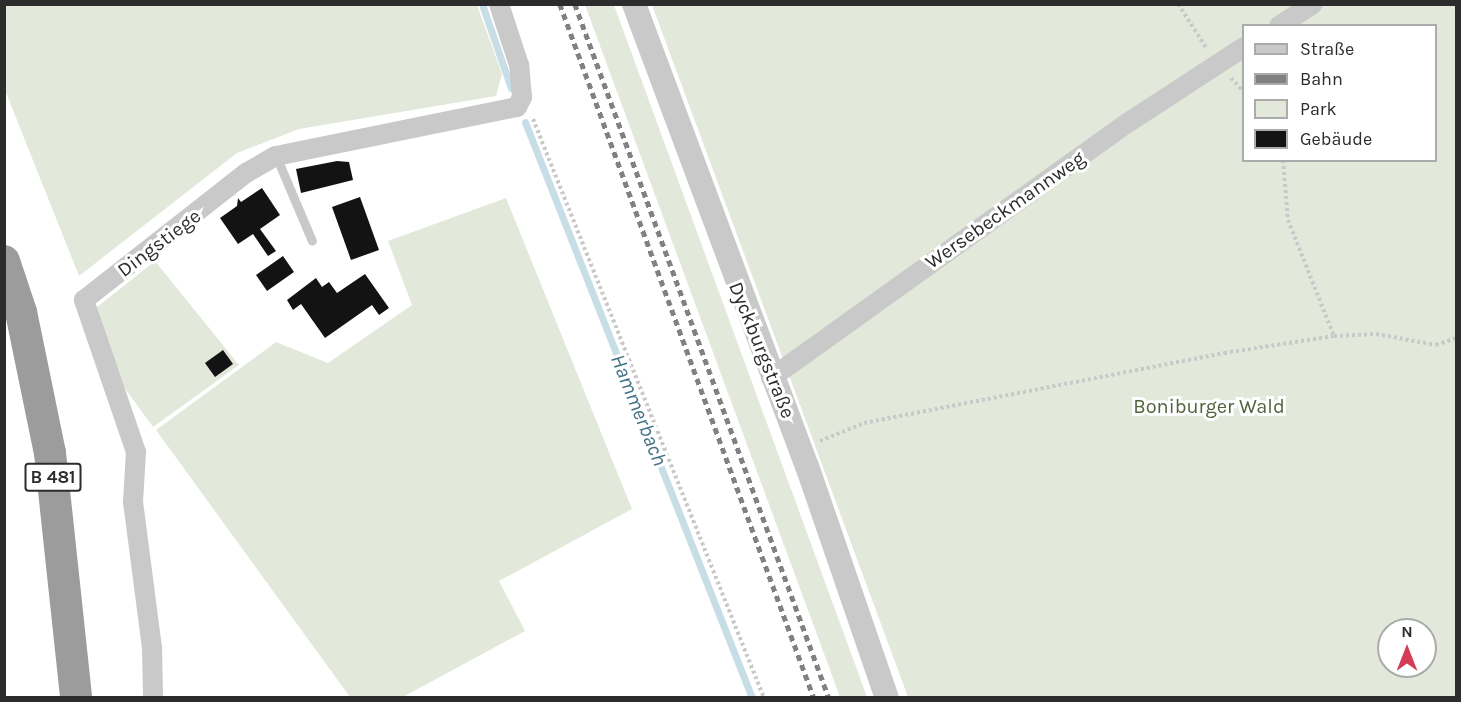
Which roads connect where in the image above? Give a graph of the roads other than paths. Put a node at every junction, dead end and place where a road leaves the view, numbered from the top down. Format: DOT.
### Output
graph roads {
  1 [pos="499,4"];
  2 [pos="634,4"];
  3 [pos="1313,4"];
  4 [pos="1282,24"];
  5 [pos="1242,48"];
  6 [pos="276,156"];
  7 [pos="312,242"];
  8 [pos="4,261"];
  9 [pos="771,378"];
  10 [pos="76,698"];
  11 [pos="153,698"];
  12 [pos="887,698"];
  1 -- 6 [label="street, Dingstiege"];
  2 -- 9 [label="street, Dyckburgstraße"];
  3 -- 4 [label="street"];
  5 -- 9 [label="street, Wersebeckmannweg"];
  6 -- 7 [label="lane"];
  6 -- 11 [label="street, Dingstiege"];
  8 -- 10 [label="highway, B 481"];
  9 -- 12 [label="street, Dyckburgstraße"];
}
